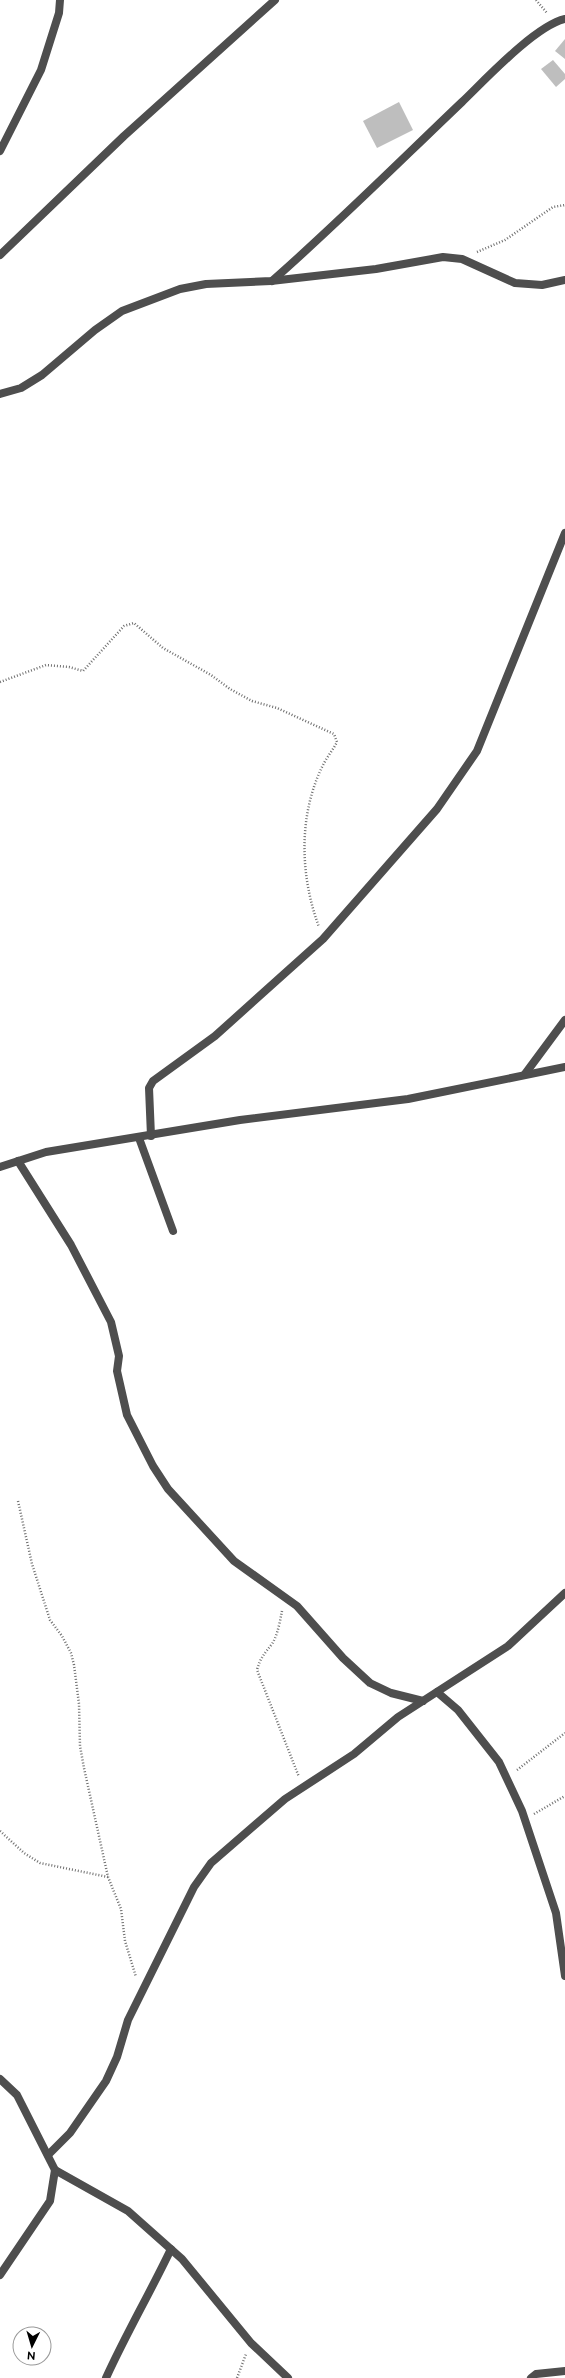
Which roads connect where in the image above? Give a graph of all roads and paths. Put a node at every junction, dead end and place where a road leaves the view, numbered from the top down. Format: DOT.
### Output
graph roads {
  1 [pos="60,0"];
  2 [pos="275,0"];
  3 [pos="536,0"];
  4 [pos="565,19"];
  5 [pos="555,22"];
  6 [pos="0,151"];
  7 [pos="565,205"];
  8 [pos="0,256"];
  9 [pos="454,257"];
  10 [pos="565,280"];
  11 [pos="271,281"];
  12 [pos="0,394"];
  13 [pos="565,533"];
  14 [pos="0,682"];
  15 [pos="323,939"];
  16 [pos="565,1020"];
  17 [pos="565,1067"];
  18 [pos="525,1074"];
  19 [pos="151,1136"];
  20 [pos="139,1138"];
  21 [pos="18,1161"];
  22 [pos="0,1167"];
  23 [pos="173,1231"];
  24 [pos="18,1501"];
  25 [pos="565,1593"];
  26 [pos="284,1596"];
  27 [pos="437,1692"];
  28 [pos="423,1701"];
  29 [pos="565,1733"];
  30 [pos="507,1778"];
  31 [pos="304,1787"];
  32 [pos="565,1796"];
  33 [pos="526,1819"];
  34 [pos="0,1831"];
  35 [pos="108,1877"];
  36 [pos="565,1976"];
  37 [pos="142,1992"];
  38 [pos="0,2079"];
  39 [pos="48,2155"];
  40 [pos="56,2170"];
  41 [pos="171,2250"];
  42 [pos="0,2275"];
  43 [pos="251,2343"];
  44 [pos="565,2371"];
  45 [pos="106,2378"];
  46 [pos="237,2378"];
  47 [pos="288,2378"];
  48 [pos="531,2378"];
  1 -- 6 [label="street"];
  2 -- 8 [label="street"];
  3 -- 5 [label="path"];
  4 -- 5 [label="street"];
  5 -- 11 [label="street"];
  7 -- 9 [label="path"];
  9 -- 10 [label="street"];
  9 -- 11 [label="street"];
  11 -- 12 [label="street"];
  13 -- 15 [label="street"];
  14 -- 15 [label="path"];
  15 -- 19 [label="street"];
  16 -- 18 [label="street"];
  17 -- 18 [label="street"];
  18 -- 19 [label="street"];
  19 -- 20 [label="street"];
  20 -- 21 [label="street"];
  20 -- 23 [label="street"];
  21 -- 22 [label="street"];
  21 -- 26 [label="street"];
  24 -- 35 [label="path"];
  25 -- 27 [label="street"];
  26 -- 28 [label="street"];
  26 -- 31 [label="path"];
  27 -- 28 [label="street"];
  27 -- 30 [label="street"];
  28 -- 31 [label="street"];
  29 -- 30 [label="path"];
  30 -- 33 [label="street"];
  31 -- 37 [label="street"];
  32 -- 33 [label="path"];
  33 -- 36 [label="street"];
  34 -- 35 [label="path"];
  35 -- 37 [label="path"];
  37 -- 39 [label="street"];
  38 -- 39 [label="street"];
  39 -- 40 [label="street"];
  40 -- 41 [label="street"];
  40 -- 42 [label="street"];
  41 -- 43 [label="street"];
  41 -- 45 [label="street"];
  43 -- 46 [label="path"];
  43 -- 47 [label="street"];
  44 -- 48 [label="street"];
}
